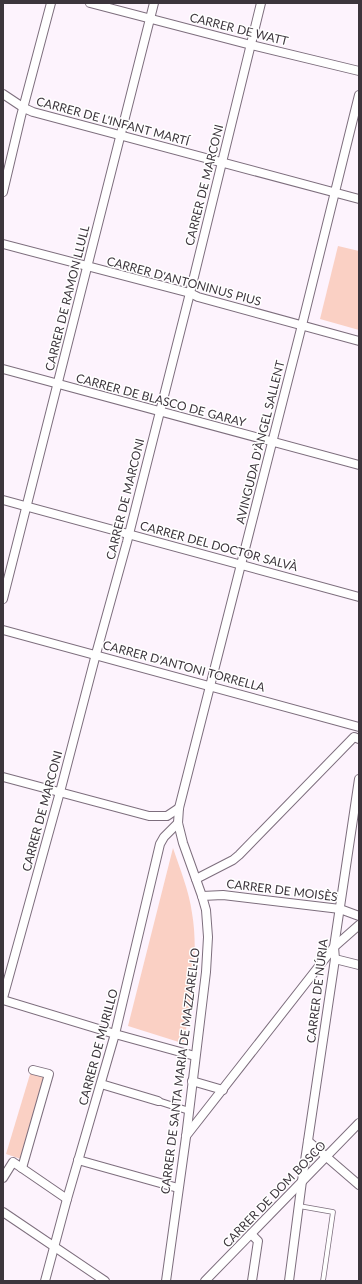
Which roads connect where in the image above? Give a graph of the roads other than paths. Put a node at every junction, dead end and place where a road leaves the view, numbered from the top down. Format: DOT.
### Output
graph roads {
  1 [pos="51,3"];
  2 [pos="90,3"];
  3 [pos="154,3"];
  4 [pos="261,3"];
  5 [pos="150,19"];
  6 [pos="251,45"];
  7 [pos="359,71"];
  8 [pos="3,94"];
  9 [pos="359,95"];
  10 [pos="24,108"];
  11 [pos="121,136"];
  12 [pos="222,163"];
  13 [pos="3,192"];
  14 [pos="334,193"];
  15 [pos="359,199"];
  16 [pos="3,244"];
  17 [pos="86,266"];
  18 [pos="190,293"];
  19 [pos="302,326"];
  20 [pos="359,341"];
  21 [pos="3,369"];
  22 [pos="58,385"];
  23 [pos="159,412"];
  24 [pos="272,442"];
  25 [pos="359,465"];
  26 [pos="3,500"];
  27 [pos="26,506"];
  28 [pos="129,534"];
  29 [pos="241,564"];
  30 [pos="359,597"];
  31 [pos="3,599"];
  32 [pos="3,630"];
  33 [pos="96,654"];
  34 [pos="211,686"];
  35 [pos="359,727"];
  36 [pos="359,739"];
  37 [pos="3,777"];
  38 [pos="359,779"];
  39 [pos="60,792"];
  40 [pos="182,795"];
  41 [pos="179,808"];
  42 [pos="178,823"];
  43 [pos="196,879"];
  44 [pos="202,896"];
  45 [pos="340,909"];
  46 [pos="359,916"];
  47 [pos="359,925"];
  48 [pos="334,947"];
  49 [pos="335,960"];
  50 [pos="359,964"];
  51 [pos="3,999"];
  52 [pos="115,1034"];
  53 [pos="195,1056"];
  54 [pos="33,1070"];
  55 [pos="192,1081"];
  56 [pos="101,1084"];
  57 [pos="223,1090"];
  58 [pos="158,1101"];
  59 [pos="189,1111"];
  60 [pos="359,1123"];
  61 [pos="186,1137"];
  62 [pos="308,1140"];
  63 [pos="327,1156"];
  64 [pos="78,1160"];
  65 [pos="22,1168"];
  66 [pos="3,1178"];
  67 [pos="302,1181"];
  68 [pos="359,1185"];
  69 [pos="178,1188"];
  70 [pos="67,1199"];
  71 [pos="299,1206"];
  72 [pos="3,1212"];
  73 [pos="251,1234"];
  74 [pos="55,1247"];
  75 [pos="45,1281"];
  76 [pos="106,1281"];
  77 [pos="166,1281"];
  78 [pos="205,1281"];
  79 [pos="252,1281"];
  80 [pos="289,1281"];
  81 [pos="323,1281"];
  1 -- 10 [label="street"];
  2 -- 5 [label="street, CARRER DE WATT"];
  3 -- 5 [label="street, CARRER DE RAMON LLULL"];
  4 -- 6 [label="street, CARRER DE MARCONI"];
  5 -- 6 [label="street, CARRER DE WATT"];
  5 -- 11 [label="street, CARRER DE RAMON LLULL"];
  6 -- 7 [label="street, CARRER DE WATT"];
  6 -- 12 [label="street, CARRER DE MARCONI"];
  8 -- 10 [label="street, CARRER DE L'INFANT MARTÍ"];
  9 -- 14 [label="street, AVINGUDA D'ÀNGEL SALLENT"];
  10 -- 11 [label="street, CARRER DE L'INFANT MARTÍ"];
  10 -- 13 [label="street"];
  11 -- 12 [label="street, CARRER DE L'INFANT MARTÍ"];
  11 -- 17 [label="street, CARRER DE RAMON LLULL"];
  12 -- 14 [label="street, CARRER DE L'INFANT MARTÍ"];
  12 -- 18 [label="street, CARRER DE MARCONI"];
  14 -- 15 [label="street, CARRER DE L'INFANT MARTÍ"];
  14 -- 19 [label="street, AVINGUDA D'ÀNGEL SALLENT"];
  16 -- 17 [label="street, CARRER D'ANTONINUS PIUS"];
  17 -- 18 [label="street, CARRER D'ANTONINUS PIUS"];
  17 -- 22 [label="street, CARRER DE RAMON LLULL"];
  18 -- 19 [label="street, CARRER D'ANTONINUS PIUS"];
  18 -- 23 [label="street, CARRER DE MARCONI"];
  19 -- 20 [label="street, CARRER D'ANTONINUS PIUS"];
  19 -- 24 [label="street, AVINGUDA D'ÀNGEL SALLENT"];
  21 -- 22 [label="street, CARRER DE BLASCO DE GARAY"];
  22 -- 23 [label="street, CARRER DE BLASCO DE GARAY"];
  22 -- 27 [label="street, CARRER DE RAMON LLULL"];
  23 -- 24 [label="street, CARRER DE BLASCO DE GARAY"];
  23 -- 28 [label="street, CARRER DE MARCONI"];
  24 -- 25 [label="street, CARRER DE BLASCO DE GARAY"];
  24 -- 29 [label="street, AVINGUDA D'ÀNGEL SALLENT"];
  26 -- 27 [label="street, CARRER DEL DOCTOR SALVÀ"];
  27 -- 28 [label="street, CARRER DEL DOCTOR SALVÀ"];
  27 -- 31 [label="street, CARRER DE RAMON LLULL"];
  28 -- 29 [label="street, CARRER DEL DOCTOR SALVÀ"];
  28 -- 33 [label="street, CARRER DE MARCONI"];
  29 -- 30 [label="street, CARRER DEL DOCTOR SALVÀ"];
  29 -- 34 [label="street, AVINGUDA D'ÀNGEL SALLENT"];
  32 -- 33 [label="street, CARRER D'ANTONI TORRELLA"];
  33 -- 34 [label="street, CARRER D'ANTONI TORRELLA"];
  33 -- 39 [label="street, CARRER DE MARCONI"];
  34 -- 35 [label="street, CARRER D'ANTONI TORRELLA"];
  34 -- 40 [label="street, AVINGUDA D'ÀNGEL SALLENT"];
  36 -- 43 [label="street"];
  37 -- 39 [label="street"];
  38 -- 45 [label="street, CARRER DE NÚRIA"];
  39 -- 41 [label="street"];
  39 -- 51 [label="street, CARRER DE MARCONI"];
  40 -- 41 [label="street, CARRER DE SANTA MARIA DE MAZZAREL·LO"];
  41 -- 42 [label="street, CARRER DE SANTA MARIA DE MAZZAREL·LO"];
  42 -- 43 [label="street, CARRER DE SANTA MARIA DE MAZZAREL·LO"];
  42 -- 52 [label="street, CARRER DE MURILLO"];
  43 -- 44 [label="street, CARRER DE SANTA MARIA DE MAZZAREL·LO"];
  44 -- 45 [label="street, CARRER DE MOISÈS"];
  44 -- 53 [label="street, CARRER DE SANTA MARIA DE MAZZAREL·LO"];
  45 -- 46 [label="street, CARRER DE MOISÈS"];
  45 -- 48 [label="street, CARRER DE NÚRIA"];
  47 -- 48 [label="street"];
  48 -- 49 [label="street, CARRER DE NÚRIA"];
  48 -- 57 [label="street"];
  49 -- 50 [label="street"];
  49 -- 62 [label="street, CARRER DE NÚRIA"];
  51 -- 52 [label="street"];
  52 -- 53 [label="street"];
  52 -- 56 [label="street, CARRER DE MURILLO"];
  53 -- 55 [label="street, CARRER DE SANTA MARIA DE MAZZAREL·LO"];
  54 -- 65 [label="street"];
  55 -- 57 [label="street"];
  55 -- 59 [label="street, CARRER DE SANTA MARIA DE MAZZAREL·LO"];
  56 -- 58 [label="street"];
  56 -- 64 [label="street, CARRER DE MURILLO"];
  57 -- 61 [label="street"];
  58 -- 59 [label="street"];
  59 -- 61 [label="street, CARRER DE SANTA MARIA DE MAZZAREL·LO"];
  60 -- 63 [label="street, CARRER DE DOM BOSCO"];
  61 -- 69 [label="street, CARRER DE SANTA MARIA DE MAZZAREL·LO"];
  62 -- 63 [label="street"];
  62 -- 67 [label="street, CARRER DE NÚRIA"];
  63 -- 67 [label="street, CARRER DE DOM BOSCO"];
  63 -- 68 [label="street"];
  64 -- 69 [label="street"];
  64 -- 70 [label="street, CARRER DE MURILLO"];
  65 -- 66 [label="street"];
  65 -- 70 [label="street"];
  67 -- 71 [label="street, CARRER DE NÚRIA"];
  67 -- 73 [label="street, CARRER DE DOM BOSCO"];
  69 -- 77 [label="street, CARRER DE SANTA MARIA DE MAZZAREL·LO"];
  70 -- 74 [label="street, CARRER DE MURILLO"];
  71 -- 80 [label="street, CARRER DE NÚRIA"];
  71 -- 81 [label="lane"];
  72 -- 74 [label="street"];
  73 -- 78 [label="street, CARRER DE DOM BOSCO"];
  73 -- 79 [label="street"];
  74 -- 75 [label="street, CARRER DE MURILLO"];
  74 -- 76 [label="street"];
}
